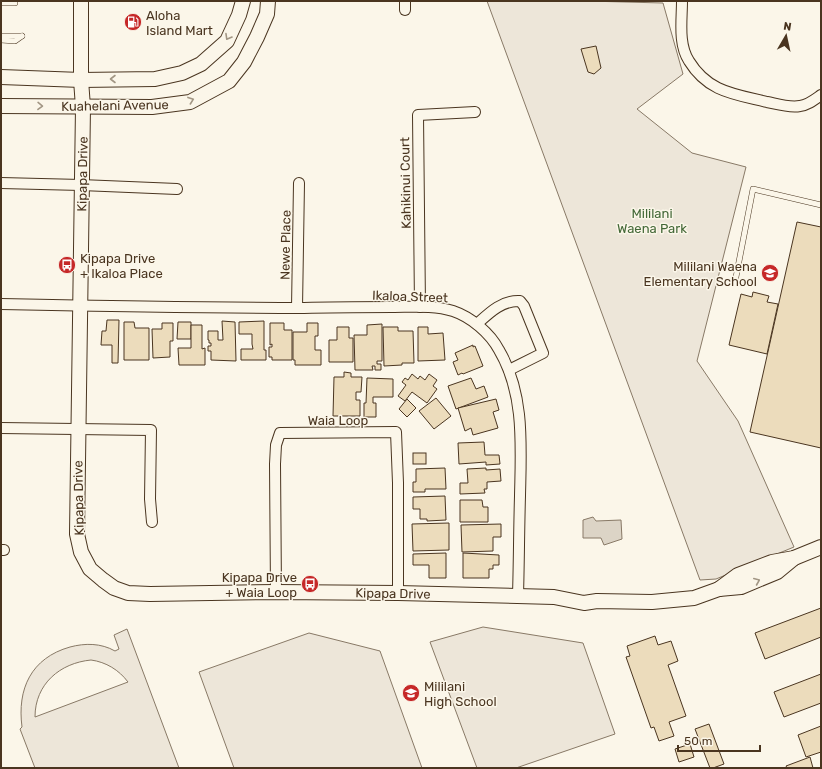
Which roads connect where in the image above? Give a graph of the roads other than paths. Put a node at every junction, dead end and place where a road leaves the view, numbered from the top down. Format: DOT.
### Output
graph roads {
  1 [pos="12,1"];
  2 [pos="81,1"];
  3 [pos="243,1"];
  4 [pos="268,1"];
  5 [pos="682,1"];
  6 [pos="1,3"];
  7 [pos="1,36"];
  8 [pos="1,40"];
  9 [pos="1,77"];
  10 [pos="81,80"];
  11 [pos="821,95"];
  12 [pos="1,106"];
  13 [pos="83,106"];
  14 [pos="474,112"];
  15 [pos="1,183"];
  16 [pos="299,183"];
  17 [pos="81,185"];
  18 [pos="177,189"];
  19 [pos="821,204"];
  20 [pos="736,278"];
  21 [pos="1,304"];
  22 [pos="79,305"];
  23 [pos="420,307"];
  24 [pos="297,308"];
  25 [pos="476,324"];
  26 [pos="509,370"];
  27 [pos="1,428"];
  28 [pos="78,429"];
  29 [pos="152,522"];
  30 [pos="821,547"];
  31 [pos="276,592"];
  32 [pos="398,593"];
  33 [pos="518,596"];
  1 -- 6 [label="lane"];
  2 -- 10 [label="street, Kipapa Drive"];
  3 -- 10 [label="street, Kuahelani Avenue, one-way"];
  13 -- 4 [label="street, Kuahelani Avenue, one-way"];
  5 -- 11 [label="street"];
  7 -- 8 [label="lane"];
  9 -- 10 [label="street, Kuahelani Avenue"];
  10 -- 13 [label="street, Kipapa Drive"];
  12 -- 13 [label="street, Kuahelani Avenue, one-way"];
  13 -- 17 [label="street, Kipapa Drive"];
  14 -- 23 [label="street, Kahikinui Court"];
  15 -- 17 [label="street"];
  16 -- 24 [label="street, Newe Place"];
  17 -- 18 [label="street"];
  17 -- 22 [label="street, Kipapa Drive"];
  19 -- 20 [label="lane"];
  21 -- 22 [label="street, Ikaloa Street"];
  22 -- 24 [label="street, Ikaloa Street"];
  22 -- 28 [label="street, Kipapa Drive"];
  23 -- 24 [label="street, Ikaloa Street"];
  23 -- 25 [label="street, Ikaloa Street"];
  25 -- 26 [label="street, Ikaloa Street"];
  25 -- 26 [label="street"];
  26 -- 33 [label="street, Ikaloa Street"];
  27 -- 28 [label="street"];
  28 -- 29 [label="street"];
  28 -- 31 [label="street, Kipapa Drive"];
  30 -- 33 [label="street, Kipapa Drive"];
  31 -- 32 [label="street, Kipapa Drive"];
  31 -- 32 [label="street, Waia Loop"];
  32 -- 33 [label="street, Kipapa Drive"];
}
